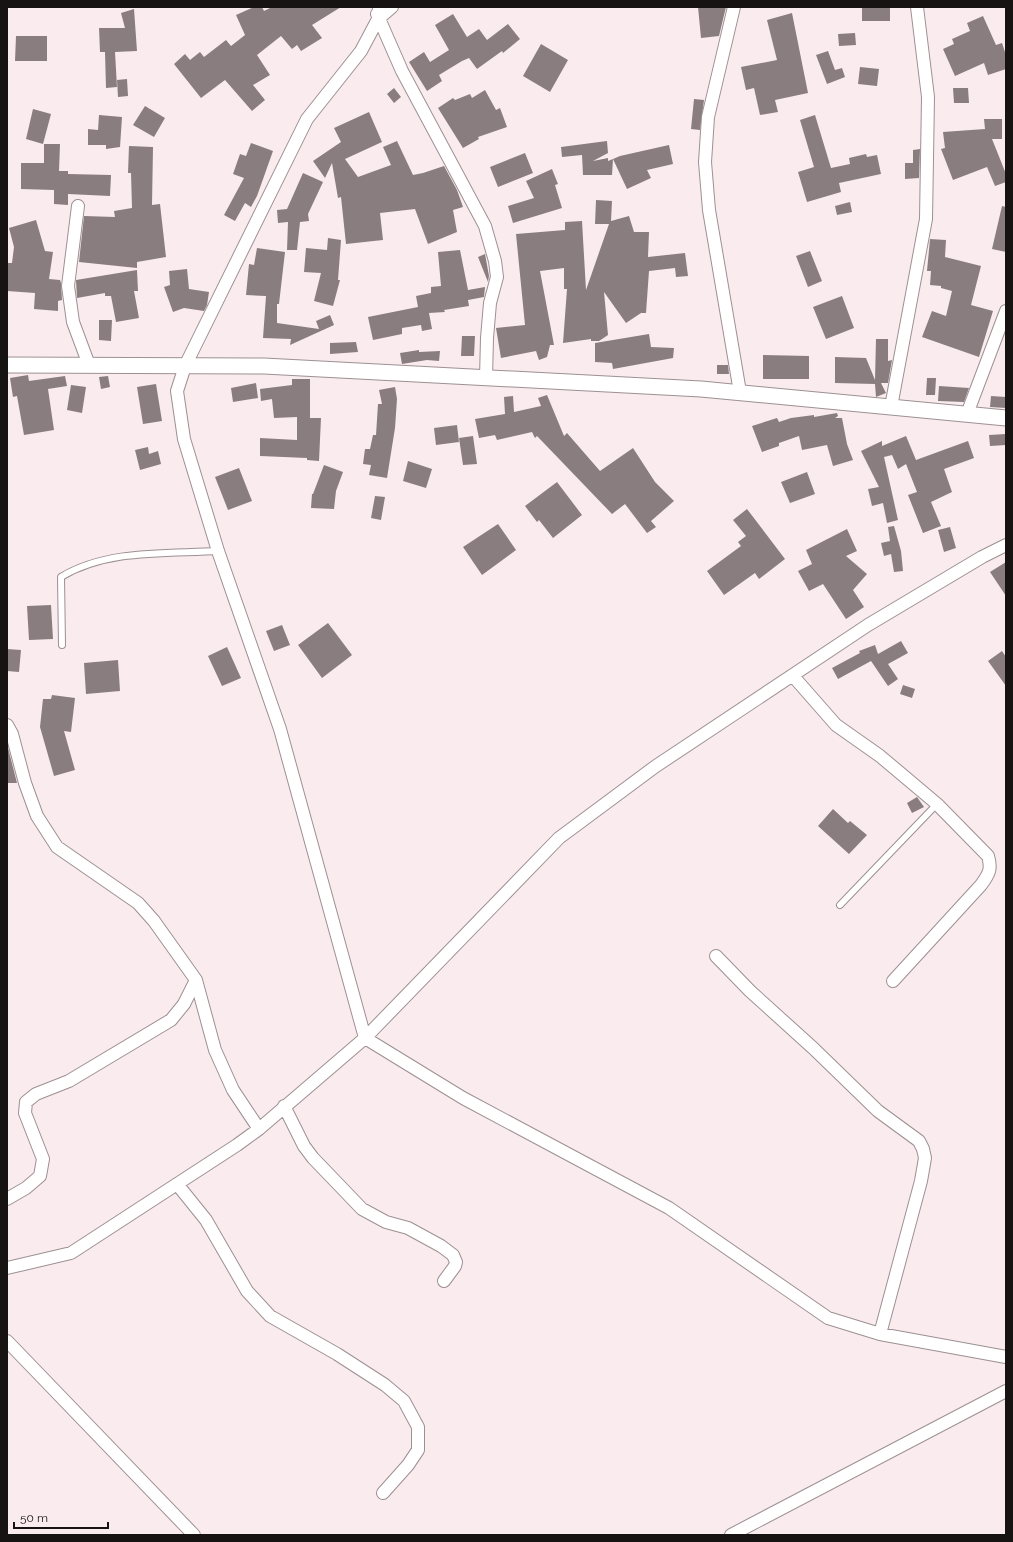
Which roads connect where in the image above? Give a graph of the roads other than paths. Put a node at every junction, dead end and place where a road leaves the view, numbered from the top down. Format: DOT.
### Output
graph roads {
  1 [pos="374,7"];
  2 [pos="392,7"];
  3 [pos="734,7"];
  4 [pos="917,7"];
  5 [pos="379,13"];
  6 [pos="78,206"];
  7 [pos="1006,311"];
  8 [pos="7,365"];
  9 [pos="89,365"];
  10 [pos="185,366"];
  11 [pos="486,378"];
  12 [pos="740,392"];
  13 [pos="891,407"];
  14 [pos="967,414"];
  15 [pos="1006,418"];
  16 [pos="1006,545"];
  17 [pos="218,551"];
  18 [pos="62,645"];
  19 [pos="793,676"];
  20 [pos="7,725"];
  21 [pos="937,804"];
  22 [pos="840,905"];
  23 [pos="716,956"];
  24 [pos="196,980"];
  25 [pos="893,981"];
  26 [pos="365,1038"];
  27 [pos="284,1106"];
  28 [pos="259,1128"];
  29 [pos="177,1184"];
  30 [pos="7,1198"];
  31 [pos="7,1268"];
  32 [pos="444,1281"];
  33 [pos="880,1334"];
  34 [pos="7,1340"];
  35 [pos="1006,1357"];
  36 [pos="1006,1391"];
  37 [pos="383,1493"];
  38 [pos="194,1535"];
  39 [pos="731,1535"];
  1 -- 5 [label="street"];
  2 -- 5 [label="street"];
  3 -- 12 [label="street"];
  4 -- 13 [label="street"];
  5 -- 10 [label="street"];
  5 -- 11 [label="street"];
  6 -- 9 [label="street"];
  7 -- 14 [label="street"];
  8 -- 9 [label="street"];
  9 -- 10 [label="street"];
  10 -- 11 [label="street"];
  10 -- 17 [label="street"];
  11 -- 12 [label="street"];
  12 -- 13 [label="street"];
  13 -- 14 [label="street"];
  14 -- 15 [label="street"];
  16 -- 19 [label="street"];
  17 -- 18 [label="lane"];
  17 -- 26 [label="street"];
  19 -- 21 [label="street"];
  19 -- 26 [label="street"];
  20 -- 24 [label="street"];
  21 -- 22 [label="lane"];
  21 -- 25 [label="street"];
  23 -- 33 [label="street"];
  24 -- 28 [label="street"];
  24 -- 30 [label="street"];
  26 -- 27 [label="street"];
  26 -- 33 [label="street"];
  27 -- 28 [label="street"];
  27 -- 32 [label="street"];
  28 -- 29 [label="street"];
  29 -- 31 [label="street"];
  29 -- 37 [label="street"];
  33 -- 35 [label="street"];
  34 -- 38 [label="street"];
  36 -- 39 [label="street"];
}
